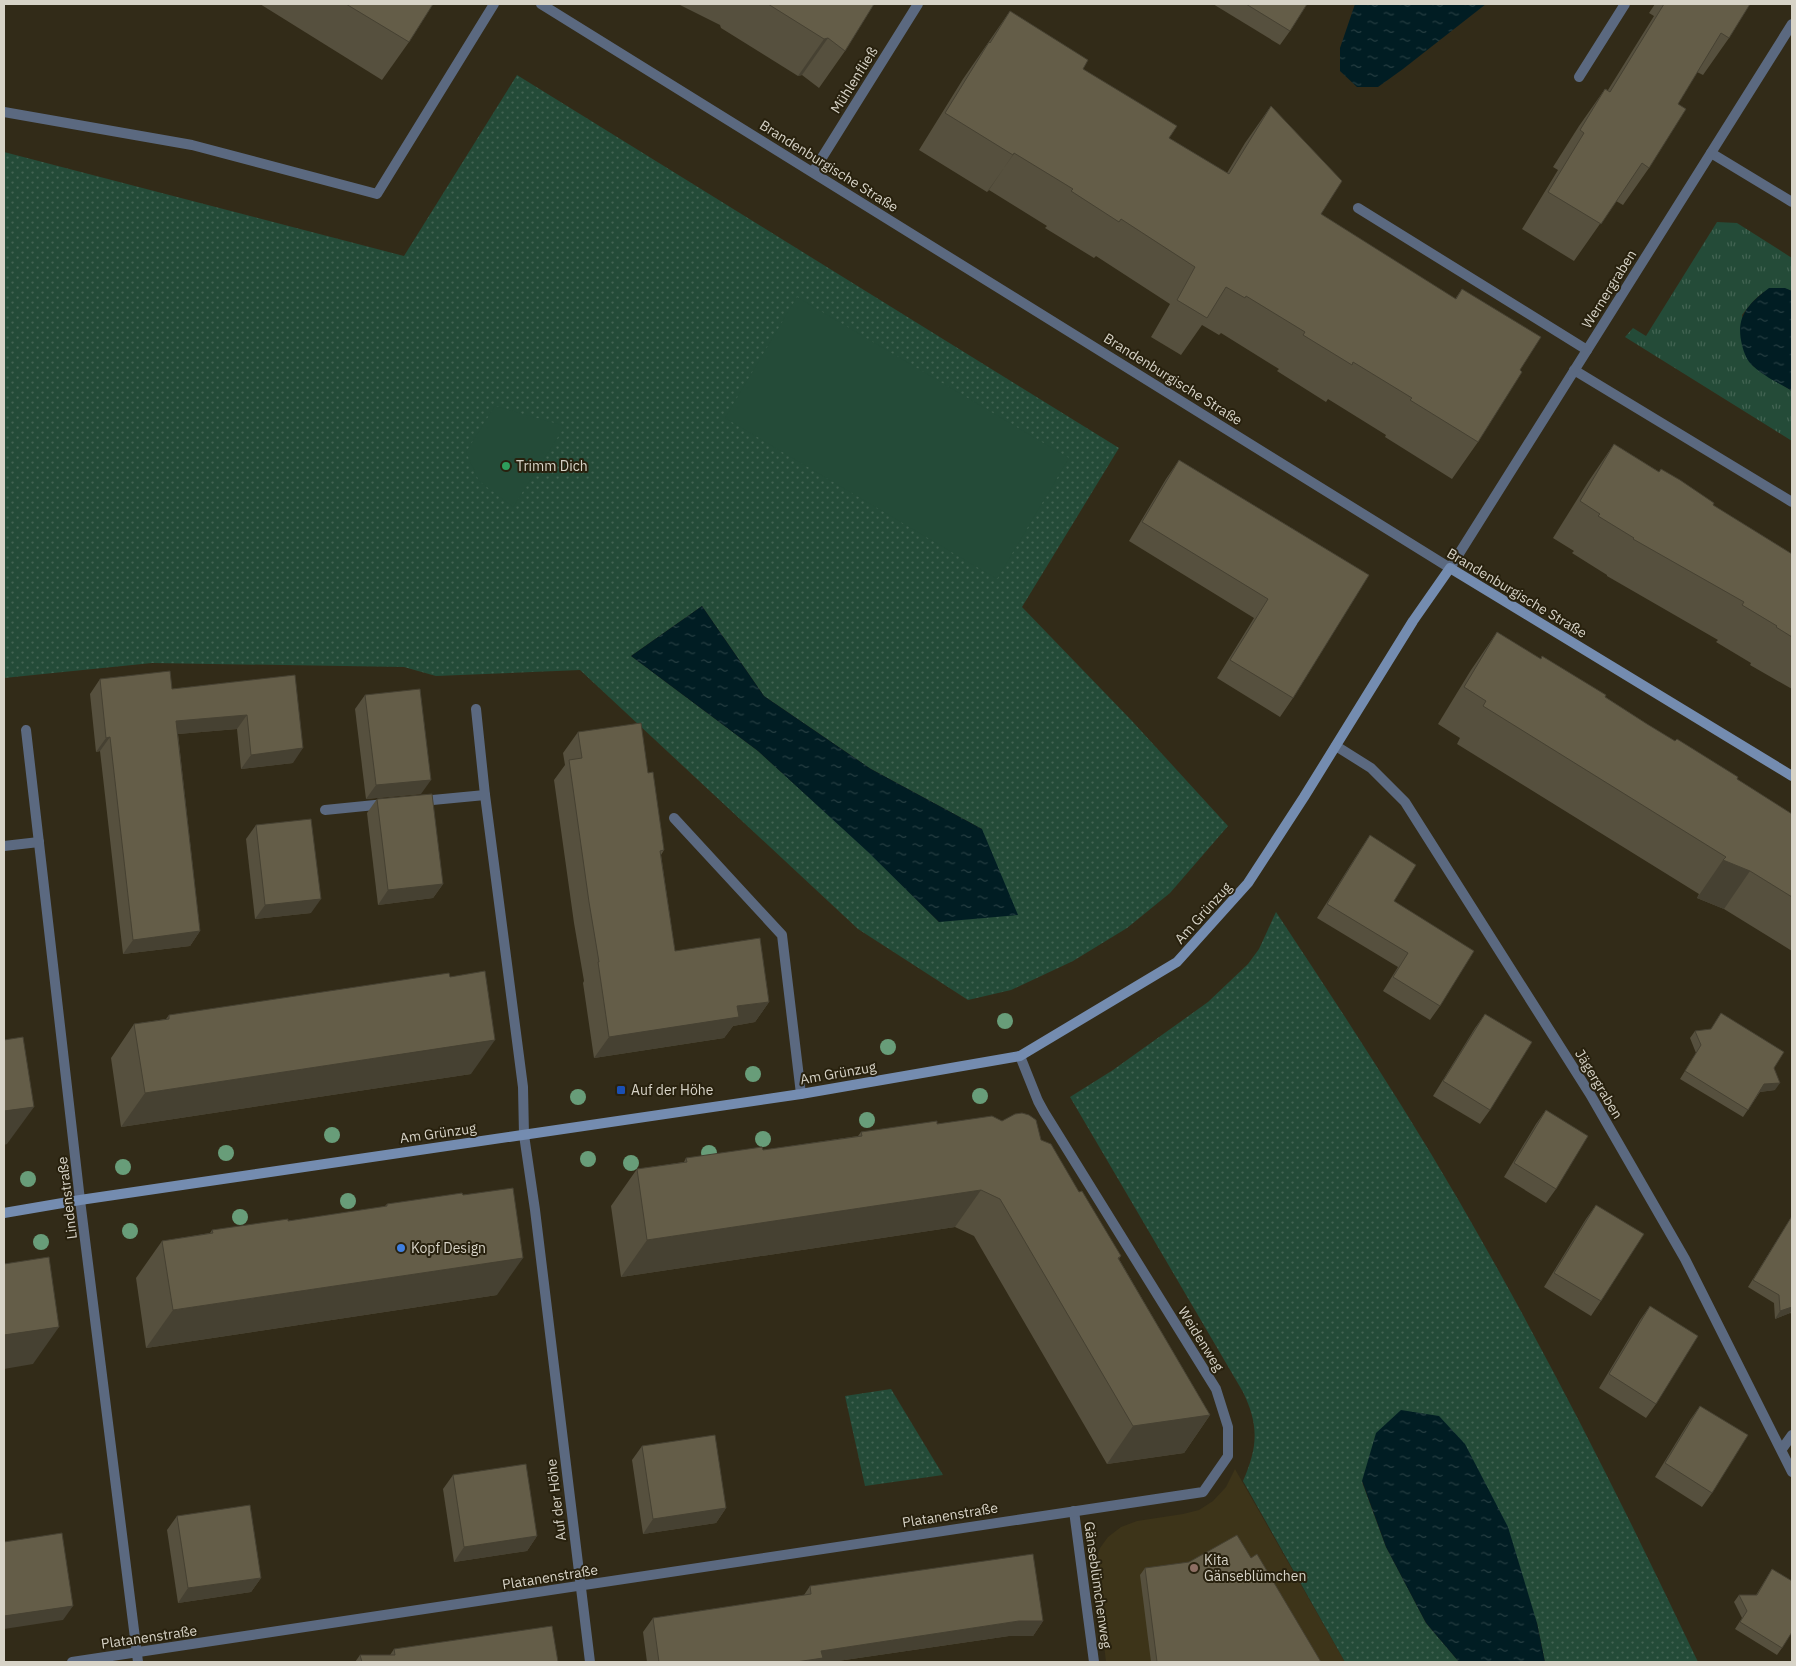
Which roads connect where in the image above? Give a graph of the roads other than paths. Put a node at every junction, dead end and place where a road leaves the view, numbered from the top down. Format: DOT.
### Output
graph roads {
  1 [pos="494,4"];
  2 [pos="541,4"];
  3 [pos="918,4"];
  4 [pos="1625,4"];
  5 [pos="1792,24"];
  6 [pos="1579,77"];
  7 [pos="4,112"];
  8 [pos="1711,153"];
  9 [pos="813,172"];
  10 [pos="1792,202"];
  11 [pos="1358,208"];
  12 [pos="1587,350"];
  13 [pos="1574,370"];
  14 [pos="1792,502"];
  15 [pos="1450,568"];
  16 [pos="476,709"];
  17 [pos="26,730"];
  18 [pos="1336,746"];
  19 [pos="1792,776"];
  20 [pos="485,795"];
  21 [pos="410,802"];
  22 [pos="391,804"];
  23 [pos="325,810"];
  24 [pos="674,818"];
  25 [pos="39,842"];
  26 [pos="4,846"];
  27 [pos="1020,1056"];
  28 [pos="801,1094"];
  29 [pos="524,1135"];
  30 [pos="80,1200"];
  31 [pos="4,1213"];
  32 [pos="1792,1435"];
  33 [pos="1782,1448"];
  34 [pos="1792,1472"];
  35 [pos="1074,1511"];
  36 [pos="1032,1516"];
  37 [pos="581,1586"];
  38 [pos="137,1658"];
  39 [pos="72,1662"];
  40 [pos="590,1662"];
  41 [pos="1094,1662"];
  1 -- 7 [label="street"];
  2 -- 9 [label="street, Brandenburgische Straße"];
  3 -- 9 [label="street, Mühlenfließ"];
  4 -- 6 [label="street"];
  5 -- 8 [label="street, Wernergraben"];
  8 -- 10 [label="street"];
  8 -- 12 [label="street, Wernergraben"];
  9 -- 15 [label="street, Brandenburgische Straße"];
  11 -- 12 [label="street"];
  12 -- 13 [label="street, Wernergraben"];
  13 -- 14 [label="street"];
  13 -- 15 [label="street, Wernergraben"];
  15 -- 18 [label="street, Am Grünzug"];
  15 -- 19 [label="street, Brandenburgische Straße"];
  16 -- 20 [label="street, Auf der Höhe"];
  17 -- 25 [label="street, Lindenstraße"];
  18 -- 27 [label="street, Am Grünzug"];
  18 -- 33 [label="street, Jägergraben"];
  20 -- 21 [label="street"];
  20 -- 29 [label="street, Auf der Höhe"];
  22 -- 23 [label="street"];
  24 -- 28 [label="street"];
  25 -- 26 [label="street"];
  25 -- 30 [label="street, Lindenstraße"];
  27 -- 28 [label="street, Am Grünzug"];
  27 -- 35 [label="street, Weidenweg"];
  28 -- 29 [label="street, Am Grünzug"];
  29 -- 30 [label="street, Am Grünzug"];
  29 -- 37 [label="street, Auf der Höhe"];
  30 -- 31 [label="street, Am Grünzug"];
  30 -- 38 [label="street, Lindenstraße"];
  32 -- 33 [label="street"];
  33 -- 34 [label="street, Jägergraben"];
  35 -- 36 [label="street, Weidenweg"];
  35 -- 41 [label="street, Gänseblümchenweg"];
  36 -- 37 [label="street, Platanenstraße"];
  37 -- 38 [label="street, Platanenstraße"];
  37 -- 40 [label="street, Auf der Höhe"];
  38 -- 39 [label="street, Platanenstraße"];
}
